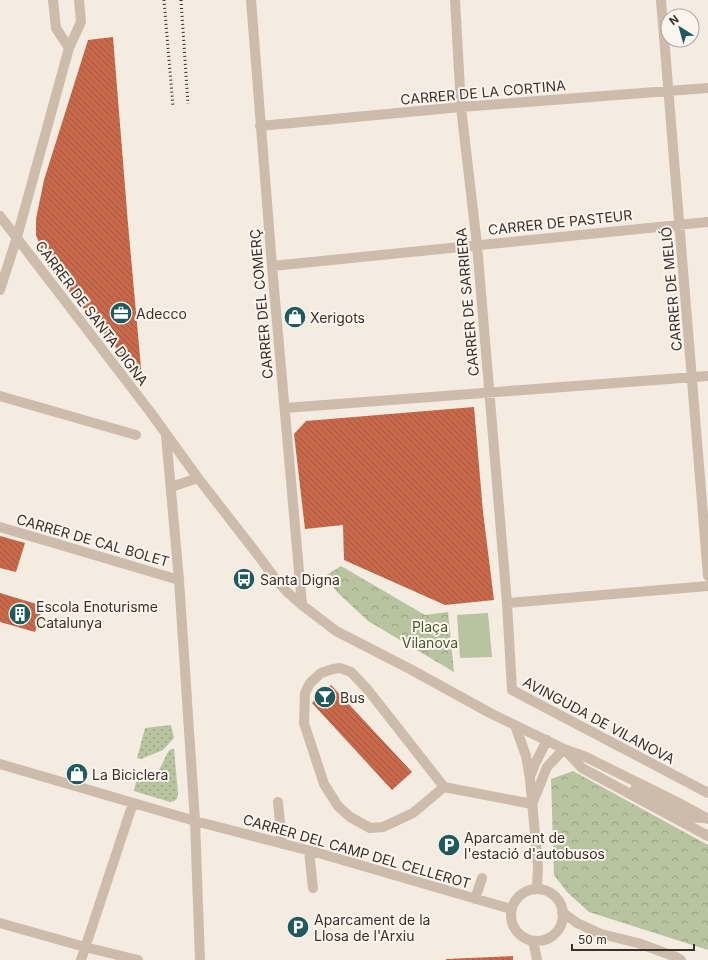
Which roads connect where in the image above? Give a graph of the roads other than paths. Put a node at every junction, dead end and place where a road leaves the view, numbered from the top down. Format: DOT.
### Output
graph roads {
  1 [pos="53,0"];
  2 [pos="79,0"];
  3 [pos="251,0"];
  4 [pos="455,0"];
  5 [pos="661,0"];
  6 [pos="69,48"];
  7 [pos="708,88"];
  8 [pos="669,92"];
  9 [pos="461,107"];
  10 [pos="260,126"];
  11 [pos="0,216"];
  12 [pos="708,222"];
  13 [pos="679,224"];
  14 [pos="17,238"];
  15 [pos="477,245"];
  16 [pos="272,266"];
  17 [pos="0,290"];
  18 [pos="708,376"];
  19 [pos="692,377"];
  20 [pos="489,392"];
  21 [pos="0,396"];
  22 [pos="284,408"];
  23 [pos="164,431"];
  24 [pos="136,435"];
  25 [pos="198,478"];
  26 [pos="170,487"];
  27 [pos="0,527"];
  28 [pos="708,576"];
  29 [pos="179,580"];
  30 [pos="708,586"];
  31 [pos="507,603"];
  32 [pos="302,605"];
  33 [pos="515,725"];
  34 [pos="547,740"];
  35 [pos="564,749"];
  36 [pos="573,758"];
  37 [pos="0,764"];
  38 [pos="530,779"];
  39 [pos="444,787"];
  40 [pos="708,793"];
  41 [pos="278,802"];
  42 [pos="133,803"];
  43 [pos="532,804"];
  44 [pos="708,818"];
  45 [pos="195,821"];
  46 [pos="708,836"];
  47 [pos="282,844"];
  48 [pos="309,851"];
  49 [pos="482,878"];
  50 [pos="313,888"];
  51 [pos="537,889"];
  52 [pos="475,899"];
  53 [pos="511,909"];
  54 [pos="562,912"];
  55 [pos="0,923"];
  56 [pos="534,941"];
  57 [pos="85,948"];
  58 [pos="81,960"];
  59 [pos="138,960"];
  60 [pos="200,960"];
  61 [pos="537,960"];
  62 [pos="681,960"];
  1 -- 6 [label="street"];
  2 -- 6 [label="street"];
  3 -- 10 [label="street, CARRER DEL COMERÇ"];
  4 -- 9 [label="street, CARRER DE SARRIERA"];
  5 -- 8 [label="street, CARRER DE MELIÓ"];
  6 -- 14 [label="street"];
  7 -- 8 [label="street, CARRER DE LA CORTINA"];
  8 -- 9 [label="street, CARRER DE LA CORTINA"];
  8 -- 13 [label="street, CARRER DE MELIÓ"];
  9 -- 10 [label="street, CARRER DE LA CORTINA"];
  9 -- 15 [label="street, CARRER DE SARRIERA"];
  10 -- 16 [label="street, CARRER DEL COMERÇ"];
  11 -- 14 [label="street, CARRER DE SANTA DIGNA"];
  12 -- 13 [label="street, CARRER DE PASTEUR"];
  13 -- 15 [label="street, CARRER DE PASTEUR"];
  13 -- 19 [label="street, CARRER DE MELIÓ"];
  14 -- 17 [label="street"];
  14 -- 23 [label="street, CARRER DE SANTA DIGNA"];
  15 -- 16 [label="street, CARRER DE PASTEUR"];
  15 -- 20 [label="street, CARRER DE SARRIERA"];
  16 -- 22 [label="street, CARRER DEL COMERÇ"];
  18 -- 19 [label="street"];
  19 -- 20 [label="street"];
  19 -- 28 [label="street, CARRER DE MELIÓ"];
  20 -- 22 [label="street"];
  20 -- 31 [label="street, CARRER DE SARRIERA"];
  21 -- 24 [label="street"];
  22 -- 32 [label="street, CARRER DEL COMERÇ"];
  23 -- 25 [label="street, CARRER DE SANTA DIGNA"];
  23 -- 26 [label="street"];
  25 -- 26 [label="street"];
  25 -- 32 [label="street, CARRER DE SANTA DIGNA"];
  26 -- 29 [label="street"];
  27 -- 29 [label="street, CARRER DE CAL BOLET"];
  29 -- 45 [label="street"];
  30 -- 31 [label="street"];
  31 -- 40 [label="street, AVINGUDA DE VILANOVA"];
  32 -- 33 [label="street, CARRER DE SANTA DIGNA"];
  33 -- 34 [label="street, CARRER DE SANTA DIGNA"];
  33 -- 38 [label="street"];
  34 -- 35 [label="street, CARRER DE SANTA DIGNA"];
  34 -- 38 [label="street"];
  35 -- 36 [label="street"];
  35 -- 43 [label="street"];
  35 -- 44 [label="street"];
  36 -- 44 [label="street"];
  36 -- 46 [label="street"];
  37 -- 42 [label="street, CARRER DEL CAMP DEL CELLEROT"];
  38 -- 43 [label="street"];
  39 -- 39 [label="street"];
  39 -- 43 [label="street"];
  41 -- 47 [label="street"];
  42 -- 45 [label="street, CARRER DEL CAMP DEL CELLEROT"];
  42 -- 57 [label="street"];
  43 -- 51 [label="street"];
  45 -- 47 [label="street, CARRER DEL CAMP DEL CELLEROT"];
  45 -- 60 [label="street"];
  47 -- 48 [label="street, CARRER DEL CAMP DEL CELLEROT"];
  48 -- 50 [label="street"];
  48 -- 52 [label="street, CARRER DEL CAMP DEL CELLEROT"];
  49 -- 52 [label="street"];
  51 -- 53 [label="street"];
  51 -- 54 [label="street"];
  52 -- 53 [label="street, CARRER DEL CAMP DEL CELLEROT"];
  53 -- 56 [label="street"];
  54 -- 56 [label="street"];
  54 -- 62 [label="street"];
  55 -- 57 [label="street"];
  56 -- 61 [label="street"];
  57 -- 58 [label="street"];
  57 -- 59 [label="street"];
}
